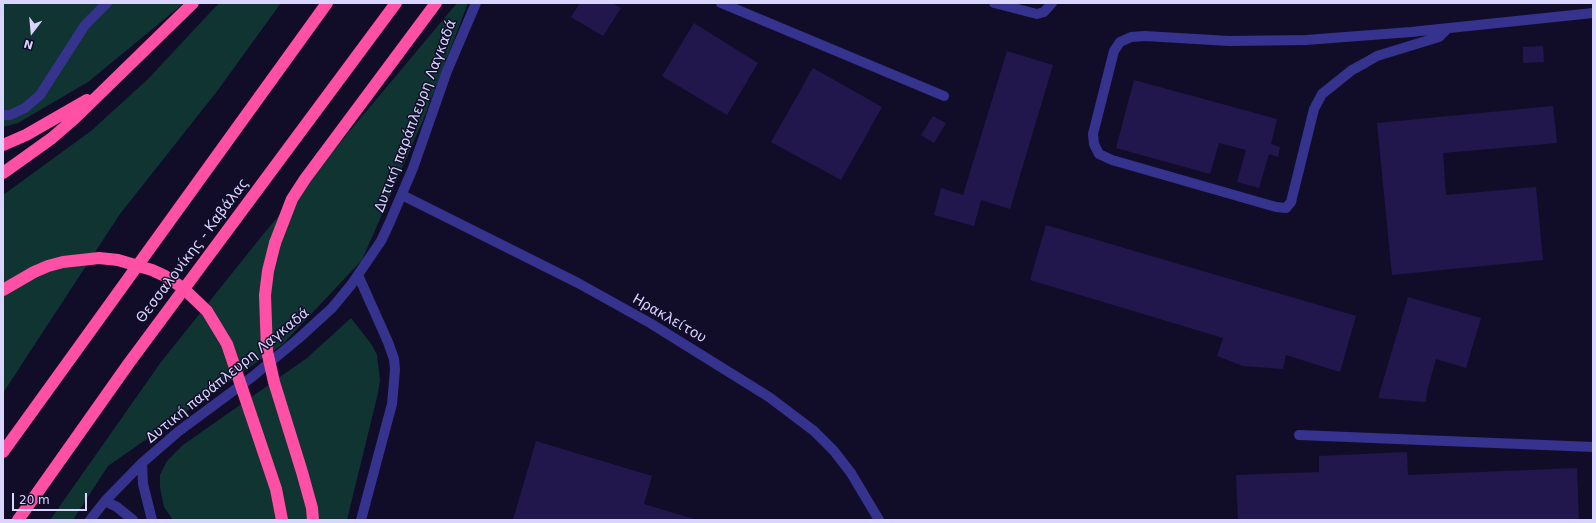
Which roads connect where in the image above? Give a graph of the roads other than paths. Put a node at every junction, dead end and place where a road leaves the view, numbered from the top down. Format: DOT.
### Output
graph roads {
  1 [pos="107,3"];
  2 [pos="193,3"];
  3 [pos="327,3"];
  4 [pos="396,3"];
  5 [pos="436,3"];
  6 [pos="476,3"];
  7 [pos="721,3"];
  8 [pos="994,3"];
  9 [pos="1052,3"];
  10 [pos="1593,12"];
  11 [pos="1447,29"];
  12 [pos="102,91"];
  13 [pos="944,96"];
  14 [pos="3,115"];
  15 [pos="3,145"];
  16 [pos="3,173"];
  17 [pos="402,195"];
  18 [pos="358,275"];
  19 [pos="3,290"];
  20 [pos="1300,435"];
  21 [pos="1593,447"];
  22 [pos="3,452"];
  23 [pos="142,464"];
  24 [pos="105,501"];
  25 [pos="18,520"];
  26 [pos="90,520"];
  27 [pos="133,520"];
  28 [pos="152,520"];
  29 [pos="282,520"];
  30 [pos="313,520"];
  31 [pos="361,520"];
  32 [pos="879,520"];
  1 -- 14 [label="street"];
  2 -- 12 [label="highway"];
  3 -- 22 [label="highway"];
  4 -- 25 [label="highway, Θεσσαλονίκης - Καβάλας"];
  5 -- 30 [label="highway, bridge"];
  6 -- 17 [label="street, Δυτική παράπλευρη Λαγκαδά"];
  7 -- 13 [label="street"];
  8 -- 9 [label="street"];
  10 -- 11 [label="street"];
  11 -- 11 [label="street"];
  12 -- 15 [label="highway"];
  12 -- 16 [label="highway"];
  17 -- 18 [label="street, Δυτική παράπλευρη Λαγκαδά"];
  17 -- 32 [label="street, Ηρακλείτου"];
  18 -- 23 [label="street, Δυτική παράπλευρη Λαγκαδά"];
  18 -- 31 [label="street"];
  19 -- 29 [label="highway, bridge"];
  20 -- 21 [label="street"];
  23 -- 24 [label="street, Δυτική παράπλευρη Λαγκαδά"];
  23 -- 28 [label="street"];
  24 -- 26 [label="street, Δυτική παράπλευρη Λαγκαδά"];
  24 -- 27 [label="street"];
}
